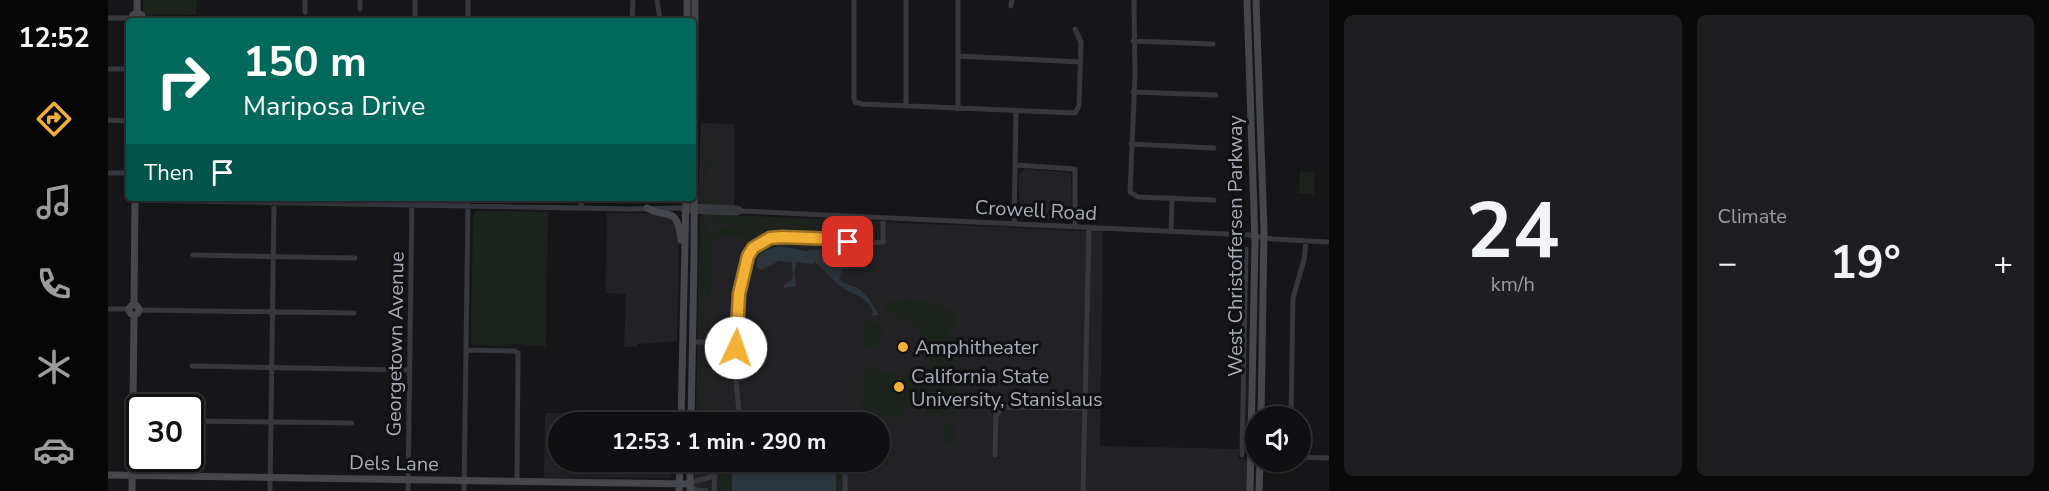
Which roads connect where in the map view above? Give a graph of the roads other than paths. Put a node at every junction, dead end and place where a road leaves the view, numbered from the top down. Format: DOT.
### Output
graph roads {
  1 [pos="137,0"];
  2 [pos="305,0"];
  3 [pos="360,0"];
  4 [pos="415,0"];
  5 [pos="468,0"];
  6 [pos="633,0"];
  7 [pos="657,0"];
  8 [pos="687,0"];
  9 [pos="695,0"];
  10 [pos="854,0"];
  11 [pos="906,0"];
  12 [pos="958,0"];
  13 [pos="1134,0"];
  14 [pos="1247,0"];
  15 [pos="1258,0"];
  16 [pos="360,9"];
  17 [pos="305,12"];
  18 [pos="108,18"];
  19 [pos="137,18"];
  20 [pos="415,18"];
  21 [pos="468,18"];
  22 [pos="632,18"];
  23 [pos="660,18"];
  24 [pos="687,18"];
  25 [pos="694,18"];
  26 [pos="1075,29"];
  27 [pos="1133,41"];
  28 [pos="1214,44"];
  29 [pos="958,56"];
  30 [pos="1080,62"];
  31 [pos="108,69"];
  32 [pos="126,69"];
  33 [pos="1133,92"];
  34 [pos="1216,95"];
  35 [pos="906,106"];
  36 [pos="958,109"];
  37 [pos="1016,111"];
  38 [pos="108,120"];
  39 [pos="126,121"];
  40 [pos="1131,144"];
  41 [pos="1214,148"];
  42 [pos="1015,165"];
  43 [pos="108,173"];
  44 [pos="126,173"];
  45 [pos="1172,198"];
  46 [pos="1214,200"];
  47 [pos="135,201"];
  48 [pos="255,201"];
  49 [pos="412,201"];
  50 [pos="582,201"];
  51 [pos="274,203"];
  52 [pos="468,206"];
  53 [pos="688,207"];
  54 [pos="581,208"];
  55 [pos="647,208"];
  56 [pos="883,218"];
  57 [pos="1014,224"];
  58 [pos="1075,227"];
  59 [pos="1089,227"];
  60 [pos="1171,231"];
  61 [pos="1255,236"];
  62 [pos="1264,238"];
  63 [pos="1306,241"];
  64 [pos="1329,242"];
  65 [pos="685,246"];
  66 [pos="1246,249"];
  67 [pos="193,255"];
  68 [pos="273,257"];
  69 [pos="355,258"];
  70 [pos="108,309"];
  71 [pos="134,310"];
  72 [pos="273,312"];
  73 [pos="354,313"];
  74 [pos="1245,328"];
  75 [pos="1254,328"];
  76 [pos="692,342"];
  77 [pos="736,342"];
  78 [pos="466,350"];
  79 [pos="192,366"];
  80 [pos="272,368"];
  81 [pos="410,370"];
  82 [pos="1261,406"];
  83 [pos="1291,406"];
  84 [pos="1084,408"];
  85 [pos="681,412"];
  86 [pos="691,412"];
  87 [pos="739,412"];
  88 [pos="204,421"];
  89 [pos="271,422"];
  90 [pos="352,423"];
  91 [pos="995,455"];
  92 [pos="1242,455"];
  93 [pos="1311,457"];
  94 [pos="1329,458"];
  95 [pos="690,472"];
  96 [pos="845,472"];
  97 [pos="1260,472"];
  98 [pos="715,473"];
  99 [pos="108,475"];
  100 [pos="132,475"];
  101 [pos="270,477"];
  102 [pos="408,479"];
  103 [pos="465,480"];
  104 [pos="517,481"];
  105 [pos="549,482"];
  106 [pos="588,482"];
  107 [pos="680,487"];
  108 [pos="690,488"];
  109 [pos="1252,489"];
  110 [pos="132,491"];
  111 [pos="270,491"];
  112 [pos="408,491"];
  113 [pos="464,491"];
  114 [pos="549,491"];
  115 [pos="588,491"];
  116 [pos="706,491"];
  117 [pos="714,491"];
  118 [pos="845,491"];
  119 [pos="1083,491"];
  120 [pos="1259,491"];
  1 -- 19 [label="street"];
  2 -- 17 [label="street"];
  3 -- 16 [label="street"];
  4 -- 20 [label="street"];
  5 -- 21 [label="street"];
  6 -- 22 [label="street"];
  7 -- 23 [label="street"];
  8 -- 24 [label="street"];
  9 -- 25 [label="street"];
  10 -- 35 [label="street"];
  11 -- 35 [label="street"];
  12 -- 29 [label="street"];
  13 -- 27 [label="street"];
  14 -- 61 [label="street, West Christoffersen Parkway"];
  15 -- 62 [label="street, West Christoffersen Parkway"];
  18 -- 19 [label="street"];
  26 -- 30 [label="street"];
  27 -- 28 [label="street"];
  27 -- 33 [label="street"];
  29 -- 30 [label="street"];
  29 -- 36 [label="street"];
  30 -- 37 [label="street"];
  31 -- 32 [label="street"];
  33 -- 34 [label="street"];
  33 -- 40 [label="street"];
  35 -- 36 [label="street"];
  36 -- 37 [label="street"];
  37 -- 42 [label="street"];
  38 -- 39 [label="street"];
  40 -- 41 [label="street"];
  40 -- 45 [label="street"];
  42 -- 57 [label="street"];
  42 -- 58 [label="street"];
  43 -- 44 [label="street"];
  45 -- 46 [label="street"];
  45 -- 60 [label="street"];
  47 -- 71 [label="street"];
  48 -- 51 [label="street, Crowell Road"];
  49 -- 51 [label="street, Crowell Road"];
  49 -- 52 [label="street, Crowell Road"];
  49 -- 81 [label="street, Georgetown Avenue"];
  50 -- 54 [label="street"];
  51 -- 68 [label="street"];
  52 -- 54 [label="street, Crowell Road"];
  52 -- 78 [label="street"];
  53 -- 55 [label="street, Crowell Road"];
  53 -- 56 [label="street, Crowell Road"];
  53 -- 65 [label="street"];
  53 -- 76 [label="street"];
  54 -- 55 [label="street, Crowell Road"];
  55 -- 65 [label="street"];
  56 -- 57 [label="street, Crowell Road"];
  56 -- 77 [label="street"];
  57 -- 58 [label="street, Crowell Road"];
  58 -- 59 [label="street, Crowell Road"];
  59 -- 60 [label="street, Crowell Road"];
  59 -- 84 [label="street"];
  60 -- 61 [label="street, Crowell Road"];
  61 -- 62 [label="street, Crowell Road"];
  61 -- 75 [label="street, West Christoffersen Parkway"];
  62 -- 63 [label="street, Crowell Road"];
  62 -- 82 [label="street, West Christoffersen Parkway"];
  63 -- 64 [label="street, Crowell Road"];
  63 -- 83 [label="street"];
  65 -- 85 [label="street"];
  66 -- 74 [label="street"];
  67 -- 68 [label="street"];
  68 -- 69 [label="street"];
  68 -- 72 [label="street"];
  70 -- 71 [label="street"];
  71 -- 72 [label="street"];
  71 -- 100 [label="street"];
  72 -- 73 [label="street"];
  72 -- 80 [label="street"];
  74 -- 75 [label="street"];
  74 -- 92 [label="street"];
  75 -- 109 [label="street, West Christoffersen Parkway"];
  76 -- 77 [label="street"];
  76 -- 86 [label="street"];
  77 -- 87 [label="street"];
  78 -- 103 [label="street"];
  78 -- 104 [label="street"];
  79 -- 80 [label="street"];
  80 -- 81 [label="street"];
  80 -- 89 [label="street"];
  81 -- 102 [label="street, Georgetown Avenue"];
  84 -- 91 [label="street"];
  84 -- 119 [label="street"];
  88 -- 89 [label="street"];
  89 -- 90 [label="street"];
  89 -- 101 [label="street"];
  93 -- 94 [label="street"];
  95 -- 108 [label="street"];
  96 -- 118 [label="street"];
  97 -- 120 [label="street"];
  98 -- 108 [label="street"];
  98 -- 117 [label="street"];
  99 -- 100 [label="street, Dels Lane"];
  100 -- 101 [label="street, Dels Lane"];
  100 -- 110 [label="street"];
  101 -- 102 [label="street, Dels Lane"];
  101 -- 111 [label="street"];
  102 -- 103 [label="street, Dels Lane"];
  102 -- 112 [label="street, Georgetown Avenue"];
  103 -- 104 [label="street, Dels Lane"];
  103 -- 113 [label="street"];
  104 -- 105 [label="street, Dels Lane"];
  105 -- 106 [label="street, Dels Lane"];
  105 -- 114 [label="street"];
  106 -- 107 [label="street, Dels Lane"];
  106 -- 115 [label="street"];
  107 -- 108 [label="street, Dels Lane"];
  108 -- 116 [label="street"];
}
